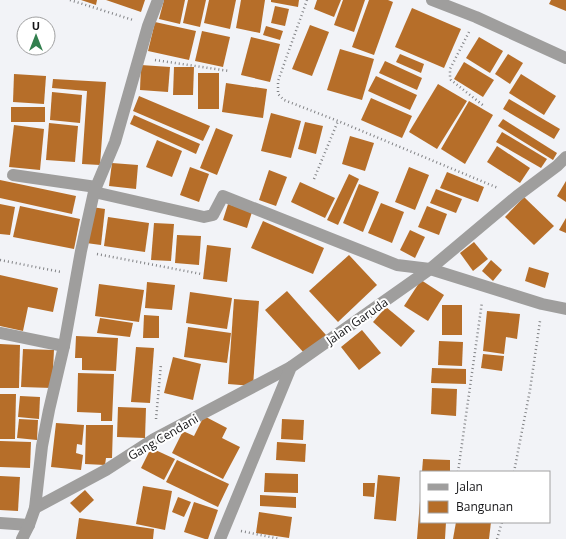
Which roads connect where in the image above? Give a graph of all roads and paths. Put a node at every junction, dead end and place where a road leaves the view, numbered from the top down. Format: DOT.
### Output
graph roads {
  1 [pos="70,0"];
  2 [pos="158,0"];
  3 [pos="308,0"];
  4 [pos="432,0"];
  5 [pos="476,17"];
  6 [pos="148,26"];
  7 [pos="139,57"];
  8 [pos="566,58"];
  9 [pos="229,71"];
  10 [pos="484,106"];
  11 [pos="338,121"];
  12 [pos="566,156"];
  13 [pos="561,169"];
  14 [pos="13,175"];
  15 [pos="314,179"];
  16 [pos="95,190"];
  17 [pos="517,196"];
  18 [pos="81,251"];
  19 [pos="0,260"];
  20 [pos="430,269"];
  21 [pos="201,274"];
  22 [pos="77,275"];
  23 [pos="484,285"];
  24 [pos="542,304"];
  25 [pos="566,309"];
  26 [pos="0,333"];
  27 [pos="64,346"];
  28 [pos="161,364"];
  29 [pos="291,367"];
  30 [pos="154,440"];
  31 [pos="458,471"];
  32 [pos="514,471"];
  33 [pos="35,508"];
  34 [pos="0,523"];
  35 [pos="502,523"];
  36 [pos="29,525"];
  37 [pos="222,533"];
  38 [pos="22,539"];
  39 [pos="280,539"];
  40 [pos="497,539"];
  1 -- 6 [label="path"];
  2 -- 6 [label="street"];
  3 -- 11 [label="path"];
  4 -- 5 [label="street"];
  5 -- 8 [label="street"];
  5 -- 10 [label="path"];
  6 -- 7 [label="street"];
  7 -- 9 [label="path"];
  7 -- 16 [label="street"];
  11 -- 15 [label="path"];
  11 -- 17 [label="path"];
  12 -- 13 [label="street, Jalan Garuda"];
  13 -- 17 [label="street, Jalan Garuda"];
  14 -- 16 [label="street"];
  16 -- 18 [label="street"];
  16 -- 20 [label="street"];
  17 -- 20 [label="street, Jalan Garuda"];
  18 -- 21 [label="path"];
  18 -- 22 [label="street"];
  19 -- 22 [label="path"];
  20 -- 23 [label="street"];
  20 -- 29 [label="street, Jalan Garuda"];
  22 -- 27 [label="street"];
  23 -- 24 [label="street"];
  23 -- 31 [label="path"];
  24 -- 25 [label="street"];
  24 -- 32 [label="path"];
  26 -- 27 [label="street"];
  27 -- 33 [label="street"];
  28 -- 30 [label="path"];
  29 -- 30 [label="street, Gang Cendani"];
  29 -- 37 [label="street"];
  30 -- 33 [label="street, Gang Cendani"];
  33 -- 36 [label="street"];
  34 -- 36 [label="street"];
  35 -- 40 [label="path"];
  36 -- 38 [label="street"];
  37 -- 39 [label="path"];
}
